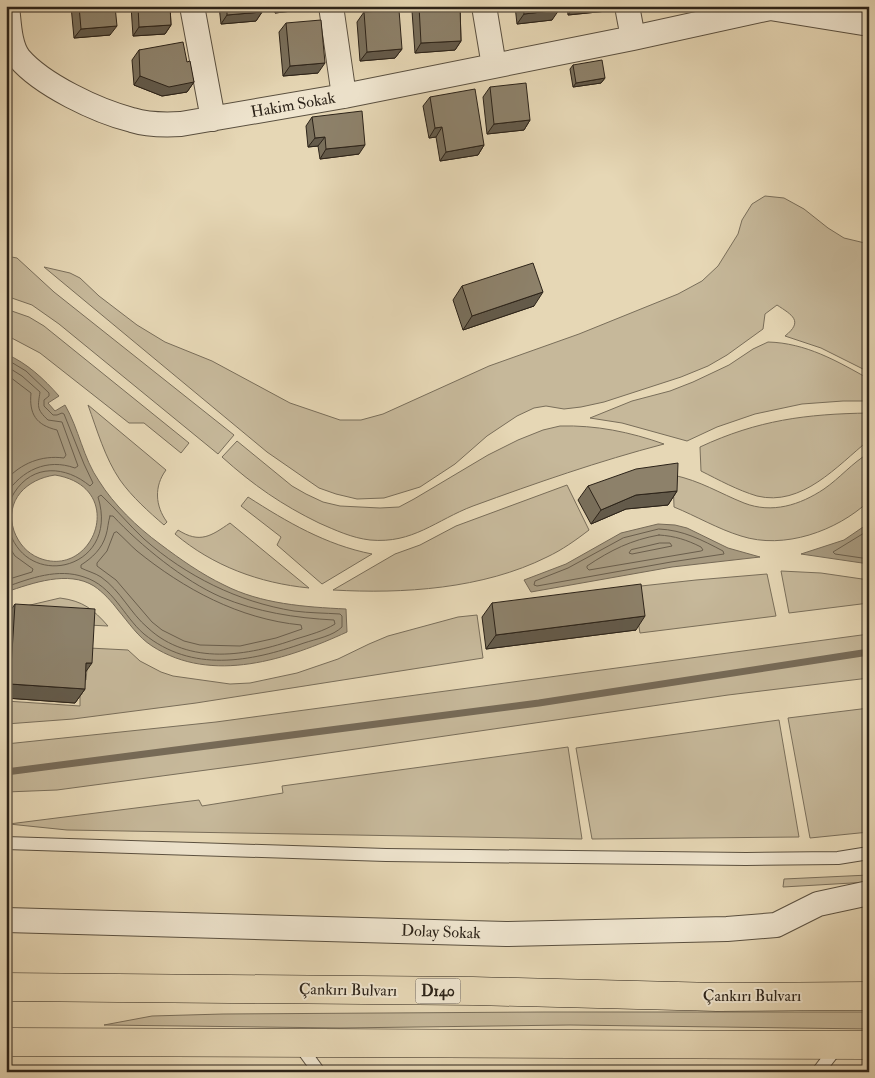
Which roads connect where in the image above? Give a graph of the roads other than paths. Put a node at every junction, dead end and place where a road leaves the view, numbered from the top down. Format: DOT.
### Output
graph roads {
  1 [pos="7,6"];
  2 [pos="192,6"];
  3 [pos="331,6"];
  4 [pos="484,6"];
  5 [pos="627,6"];
  6 [pos="770,7"];
  7 [pos="869,24"];
  8 [pos="633,38"];
  9 [pos="9,42"];
  10 [pos="494,66"];
  11 [pos="344,96"];
  12 [pos="213,119"];
  13 [pos="6,843"];
  14 [pos="869,854"];
  15 [pos="869,893"];
  16 [pos="6,920"];
  17 [pos="6,987"];
  18 [pos="869,996"];
  19 [pos="6,1042"];
  20 [pos="298,1043"];
  21 [pos="869,1044"];
  22 [pos="838,1046"];
  23 [pos="319,1072"];
  24 [pos="818,1072"];
  1 -- 9 [label="street, Hakim Sokak"];
  2 -- 12 [label="street"];
  3 -- 11 [label="street"];
  4 -- 10 [label="street"];
  5 -- 8 [label="street"];
  6 -- 7 [label="street"];
  6 -- 8 [label="street, Hakim Sokak"];
  8 -- 10 [label="street, Hakim Sokak"];
  9 -- 12 [label="street, Hakim Sokak"];
  10 -- 11 [label="street, Hakim Sokak"];
  11 -- 12 [label="street, Hakim Sokak"];
  13 -- 14 [label="lane"];
  15 -- 16 [label="street, Dolay Sokak"];
  17 -- 18 [label="highway, Çankırı Bulvarı / D140"];
  19 -- 20 [label="highway"];
  20 -- 22 [label="highway"];
  20 -- 23 [label="lane"];
  21 -- 22 [label="highway"];
  22 -- 24 [label="lane"];
}
